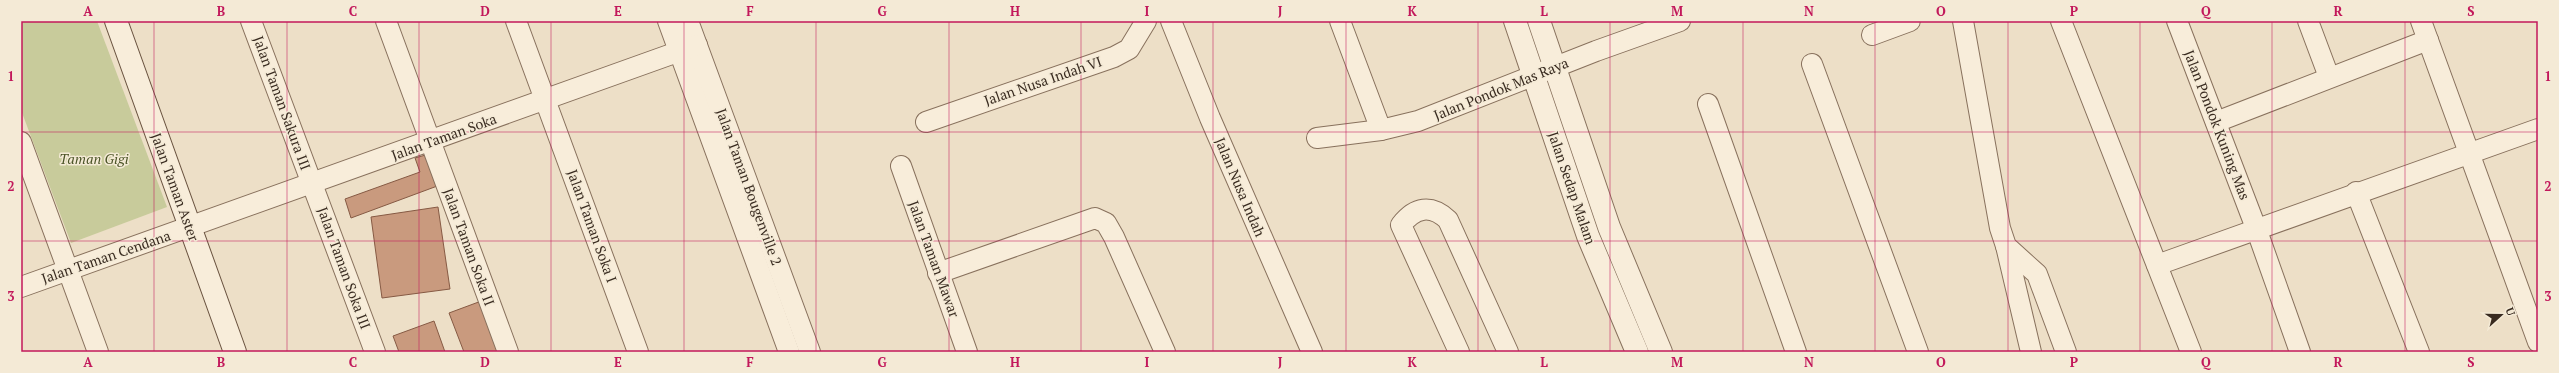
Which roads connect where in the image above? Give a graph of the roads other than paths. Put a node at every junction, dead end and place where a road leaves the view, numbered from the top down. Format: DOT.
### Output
graph roads {
  1 [pos="116,21"];
  2 [pos="251,21"];
  3 [pos="386,21"];
  4 [pos="516,21"];
  5 [pos="668,21"];
  6 [pos="688,21"];
  7 [pos="1146,21"];
  8 [pos="1171,21"];
  9 [pos="1340,21"];
  10 [pos="1515,21"];
  11 [pos="1539,21"];
  12 [pos="1680,21"];
  13 [pos="1910,21"];
  14 [pos="1963,21"];
  15 [pos="2061,21"];
  16 [pos="2178,21"];
  17 [pos="2308,21"];
  18 [pos="2421,21"];
  19 [pos="1872,35"];
  20 [pos="2428,40"];
  21 [pos="688,48"];
  22 [pos="1812,64"];
  23 [pos="1555,66"];
  24 [pos="1535,75"];
  25 [pos="2329,77"];
  26 [pos="545,100"];
  27 [pos="1708,104"];
  28 [pos="926,122"];
  29 [pos="2216,122"];
  30 [pos="2538,129"];
  31 [pos="1381,130"];
  32 [pos="1317,138"];
  33 [pos="21,142"];
  34 [pos="430,142"];
  35 [pos="2470,152"];
  36 [pos="901,166"];
  37 [pos="312,184"];
  38 [pos="2356,192"];
  39 [pos="190,228"];
  40 [pos="2256,228"];
  41 [pos="2006,246"];
  42 [pos="2157,265"];
  43 [pos="68,270"];
  44 [pos="938,273"];
  45 [pos="21,287"];
  46 [pos="2538,342"];
  47 [pos="98,352"];
  48 [pos="235,352"];
  49 [pos="375,352"];
  50 [pos="508,352"];
  51 [pos="638,352"];
  52 [pos="790,352"];
  53 [pos="810,352"];
  54 [pos="968,352"];
  55 [pos="1165,352"];
  56 [pos="1312,352"];
  57 [pos="1459,352"];
  58 [pos="1508,352"];
  59 [pos="1637,352"];
  60 [pos="1661,352"];
  61 [pos="1796,352"];
  62 [pos="1918,352"];
  63 [pos="2031,352"];
  64 [pos="2066,352"];
  65 [pos="2191,352"];
  66 [pos="2300,352"];
  67 [pos="2419,352"];
  1 -- 39 [label="street, Jalan Taman Aster"];
  2 -- 37 [label="street, Jalan Taman Sakura III"];
  3 -- 34 [label="street, Jalan Taman Soka II"];
  4 -- 26 [label="street, Jalan Taman Soka I"];
  5 -- 21 [label="street, Jalan Taman Bougenville 2"];
  6 -- 21 [label="street, Jalan Taman Bougenville 2"];
  7 -- 28 [label="street, Jalan Nusa Indah VI"];
  8 -- 56 [label="street, Jalan Nusa Indah"];
  9 -- 31 [label="street"];
  10 -- 24 [label="street, Jalan Sedap Malam"];
  11 -- 23 [label="street, Jalan Sedap Malam"];
  12 -- 23 [label="street, Jalan Pondok Mas Raya"];
  13 -- 19 [label="street"];
  14 -- 41 [label="street"];
  15 -- 42 [label="street"];
  16 -- 29 [label="street, Jalan Pondok Kuning Mas"];
  17 -- 25 [label="street"];
  18 -- 20 [label="street"];
  20 -- 25 [label="street"];
  20 -- 35 [label="street"];
  21 -- 26 [label="street, Jalan Taman Soka"];
  21 -- 52 [label="street, Jalan Taman Bougenville 2"];
  21 -- 53 [label="street, Jalan Taman Bougenville 2"];
  22 -- 62 [label="street"];
  23 -- 24 [label="street, Jalan Pondok Mas Raya"];
  23 -- 60 [label="street, Jalan Sedap Malam"];
  24 -- 31 [label="street, Jalan Pondok Mas Raya"];
  24 -- 59 [label="street, Jalan Sedap Malam"];
  25 -- 29 [label="street"];
  26 -- 34 [label="street, Jalan Taman Soka"];
  26 -- 51 [label="street, Jalan Taman Soka I"];
  27 -- 61 [label="street"];
  29 -- 40 [label="street, Jalan Pondok Kuning Mas"];
  30 -- 35 [label="street"];
  31 -- 32 [label="street, Jalan Pondok Mas Raya"];
  33 -- 43 [label="street"];
  34 -- 37 [label="street, Jalan Taman Soka"];
  34 -- 50 [label="street, Jalan Taman Soka II"];
  35 -- 38 [label="street"];
  35 -- 46 [label="street"];
  36 -- 44 [label="street, Jalan Taman Mawar"];
  37 -- 39 [label="street, Jalan Taman Soka"];
  37 -- 49 [label="street, Jalan Taman Soka III"];
  38 -- 40 [label="street"];
  38 -- 67 [label="street"];
  39 -- 43 [label="street, Jalan Taman Cendana"];
  39 -- 48 [label="street, Jalan Taman Aster"];
  40 -- 42 [label="street"];
  40 -- 66 [label="street, Jalan Pondok Kuning Mas"];
  41 -- 63 [label="street"];
  41 -- 64 [label="street"];
  42 -- 65 [label="street"];
  43 -- 45 [label="street, Jalan Taman Cendana"];
  43 -- 47 [label="street"];
  44 -- 54 [label="street, Jalan Taman Mawar"];
  44 -- 55 [label="street"];
  57 -- 58 [label="street"];
}
